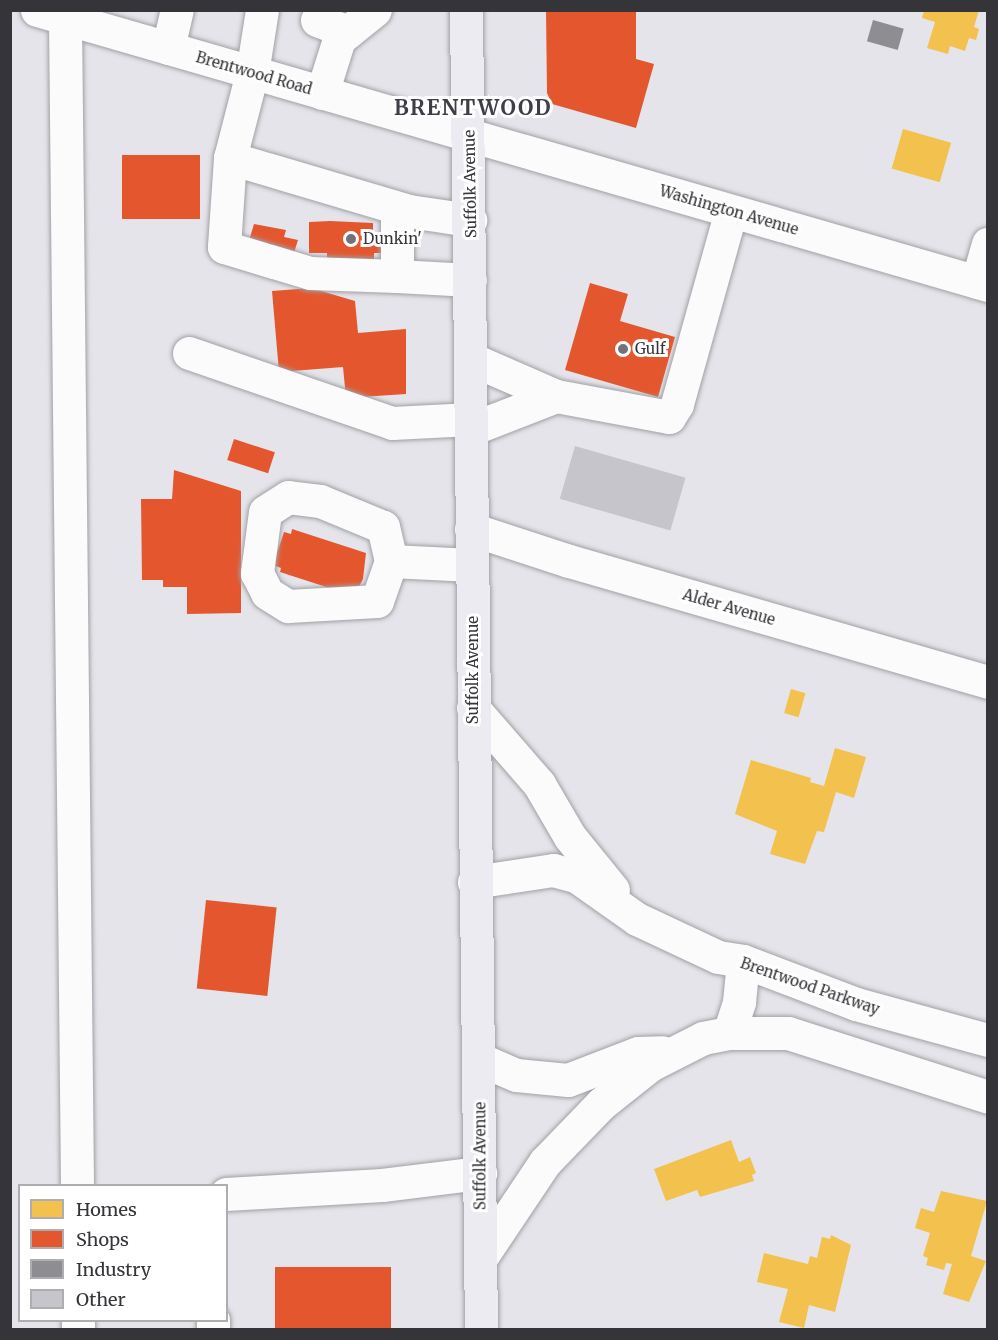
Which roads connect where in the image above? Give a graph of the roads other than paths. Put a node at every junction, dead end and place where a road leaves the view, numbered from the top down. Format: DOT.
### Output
graph roads {
  1 [pos="177,10"];
  2 [pos="262,10"];
  3 [pos="466,10"];
  4 [pos="51,15"];
  5 [pos="343,15"];
  6 [pos="168,48"];
  7 [pos="252,73"];
  8 [pos="322,93"];
  9 [pos="470,136"];
  10 [pos="230,158"];
  11 [pos="397,208"];
  12 [pos="731,211"];
  13 [pos="470,220"];
  14 [pos="987,244"];
  15 [pos="397,276"];
  16 [pos="470,280"];
  17 [pos="982,284"];
  18 [pos="189,352"];
  19 [pos="471,359"];
  20 [pos="556,396"];
  21 [pos="471,424"];
  22 [pos="471,529"];
  23 [pos="391,561"];
  24 [pos="472,565"];
  25 [pos="987,682"];
  26 [pos="473,708"];
  27 [pos="474,882"];
  28 [pos="637,919"];
  29 [pos="743,961"];
  30 [pos="729,1034"];
  31 [pos="987,1040"];
  32 [pos="678,1051"];
  33 [pos="479,1059"];
  34 [pos="987,1097"];
  35 [pos="480,1173"];
  36 [pos="77,1184"];
  37 [pos="228,1194"];
  38 [pos="480,1259"];
  39 [pos="481,1329"];
  1 -- 6 [label="street"];
  2 -- 7 [label="street"];
  3 -- 9 [label="main road, Suffolk Avenue"];
  4 -- 6 [label="street, Brentwood Road"];
  4 -- 36 [label="street"];
  5 -- 8 [label="street"];
  6 -- 7 [label="street, Brentwood Road"];
  7 -- 8 [label="street, Brentwood Road"];
  7 -- 10 [label="street"];
  8 -- 9 [label="street, Brentwood Road"];
  9 -- 12 [label="street, Washington Avenue"];
  9 -- 13 [label="main road, Suffolk Avenue"];
  10 -- 11 [label="street"];
  10 -- 15 [label="street"];
  11 -- 13 [label="street"];
  11 -- 15 [label="street"];
  12 -- 17 [label="street, Washington Avenue"];
  12 -- 20 [label="street"];
  13 -- 16 [label="main road, Suffolk Avenue"];
  14 -- 17 [label="street"];
  15 -- 16 [label="street"];
  16 -- 19 [label="main road, Suffolk Avenue"];
  18 -- 21 [label="street"];
  19 -- 20 [label="street"];
  19 -- 21 [label="main road, Suffolk Avenue"];
  20 -- 21 [label="street"];
  21 -- 22 [label="main road, Suffolk Avenue"];
  22 -- 24 [label="main road, Suffolk Avenue"];
  22 -- 25 [label="street, Alder Avenue"];
  23 -- 24 [label="street"];
  24 -- 26 [label="main road, Suffolk Avenue"];
  26 -- 27 [label="main road, Suffolk Avenue"];
  26 -- 28 [label="street, Brentwood Parkway"];
  27 -- 28 [label="street, Brentwood Parkway"];
  27 -- 33 [label="main road, Suffolk Avenue"];
  28 -- 29 [label="street, Brentwood Parkway"];
  29 -- 30 [label="street"];
  29 -- 31 [label="street, Brentwood Parkway"];
  30 -- 32 [label="street"];
  30 -- 34 [label="street"];
  32 -- 33 [label="street"];
  32 -- 38 [label="street"];
  33 -- 35 [label="main road, Suffolk Avenue"];
  35 -- 37 [label="street"];
  35 -- 38 [label="main road, Suffolk Avenue"];
  38 -- 39 [label="main road, Suffolk Avenue"];
}
